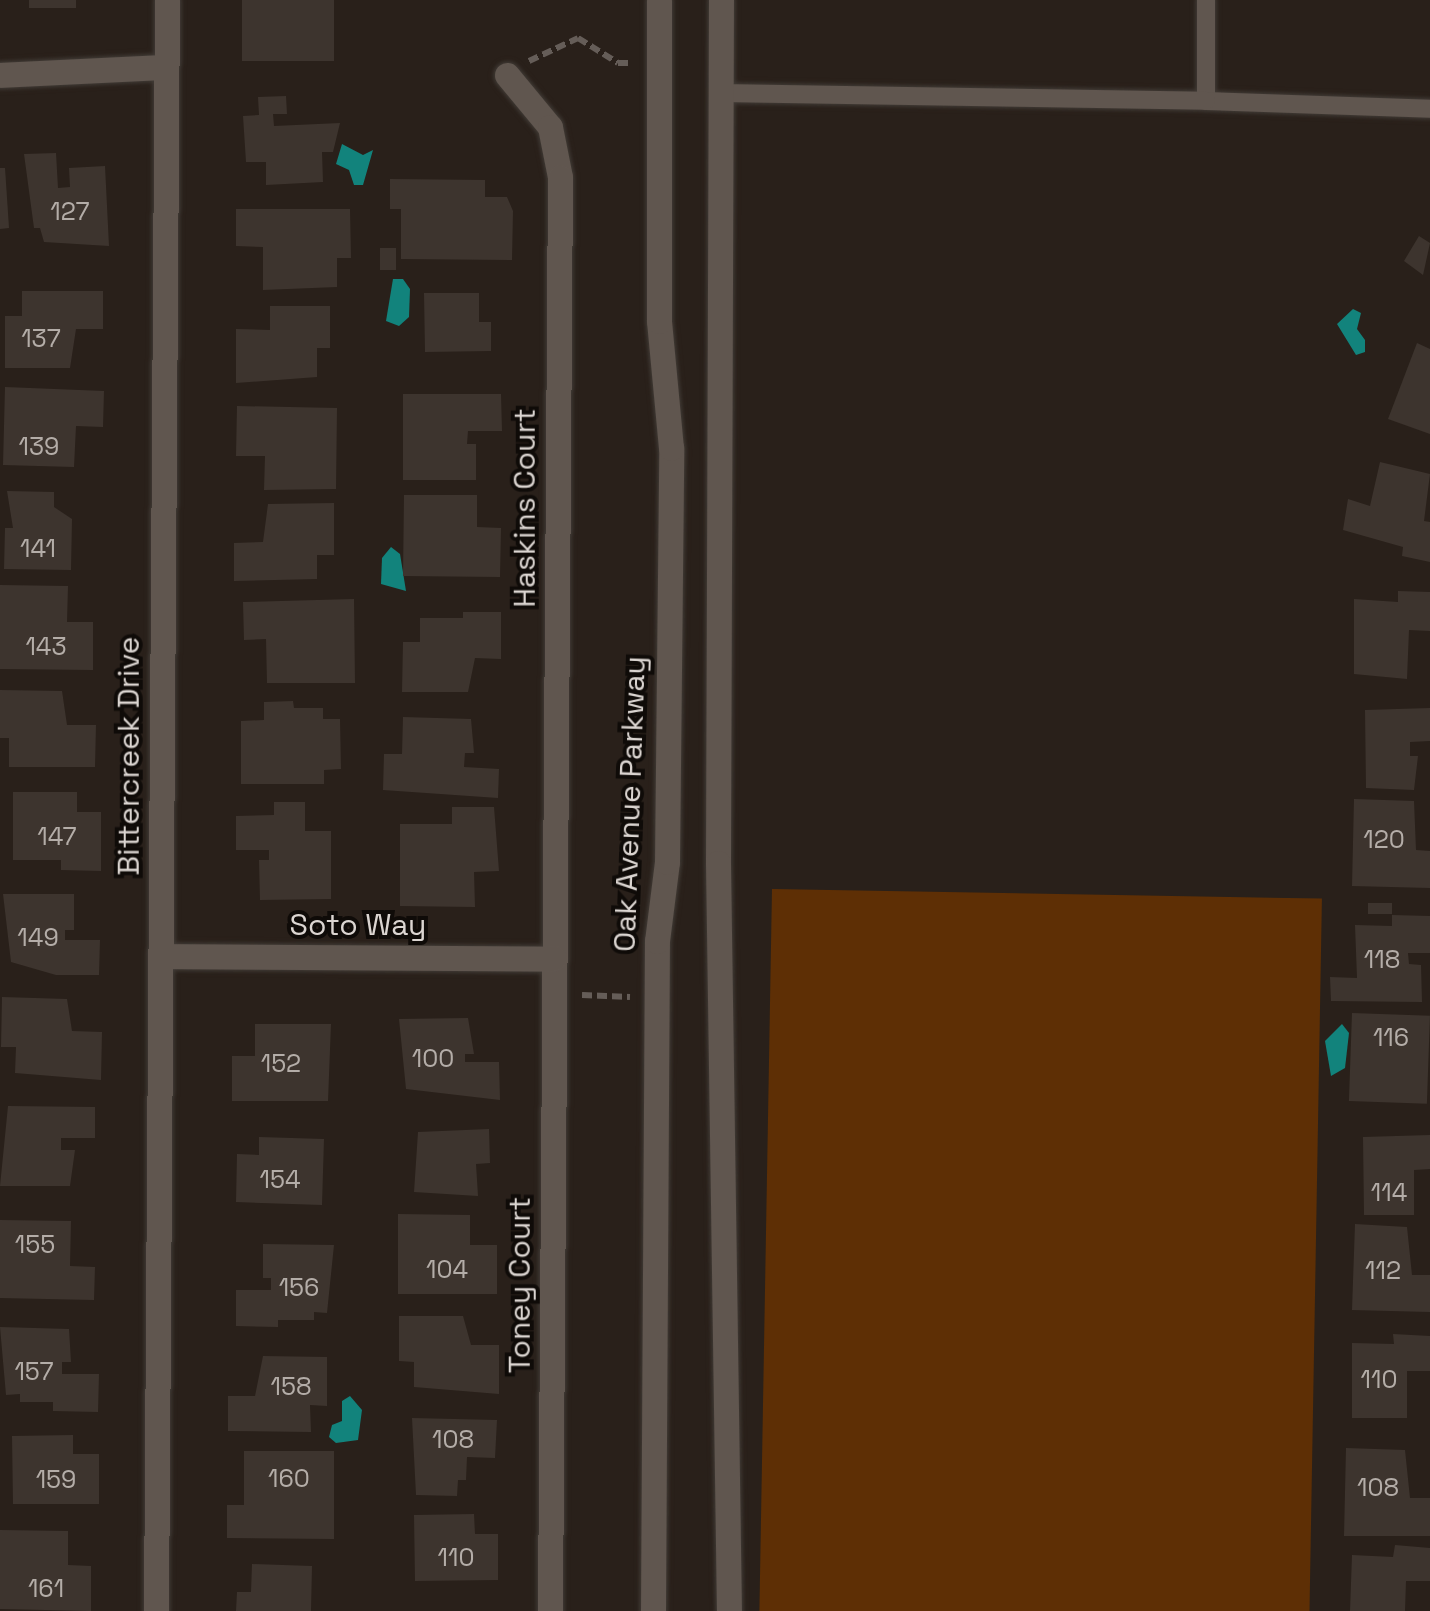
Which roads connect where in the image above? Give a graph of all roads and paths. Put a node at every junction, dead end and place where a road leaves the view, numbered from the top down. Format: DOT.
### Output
graph roads {
  1 [pos="167,0"];
  2 [pos="659,0"];
  3 [pos="721,0"];
  4 [pos="1206,0"];
  5 [pos="659,63"];
  6 [pos="166,67"];
  7 [pos="0,75"];
  8 [pos="507,75"];
  9 [pos="720,93"];
  10 [pos="1206,101"];
  11 [pos="1430,110"];
  12 [pos="160,956"];
  13 [pos="554,959"];
  14 [pos="592,995"];
  15 [pos="608,996"];
  16 [pos="156,1611"];
  17 [pos="550,1611"];
  18 [pos="653,1611"];
  19 [pos="729,1611"];
  1 -- 6 [label="street, Bittercreek Drive"];
  2 -- 5 [label="street, Oak Avenue Parkway"];
  3 -- 9 [label="street"];
  4 -- 10 [label="lane"];
  5 -- 8 [label="path"];
  5 -- 18 [label="street, Oak Avenue Parkway"];
  6 -- 7 [label="street"];
  6 -- 12 [label="street, Bittercreek Drive"];
  8 -- 13 [label="street, Haskins Court"];
  9 -- 10 [label="lane"];
  9 -- 19 [label="street"];
  10 -- 11 [label="lane"];
  12 -- 13 [label="street, Soto Way"];
  12 -- 16 [label="street, Bittercreek Drive"];
  13 -- 17 [label="street, Toney Court"];
  14 -- 15 [label="path"];
}
